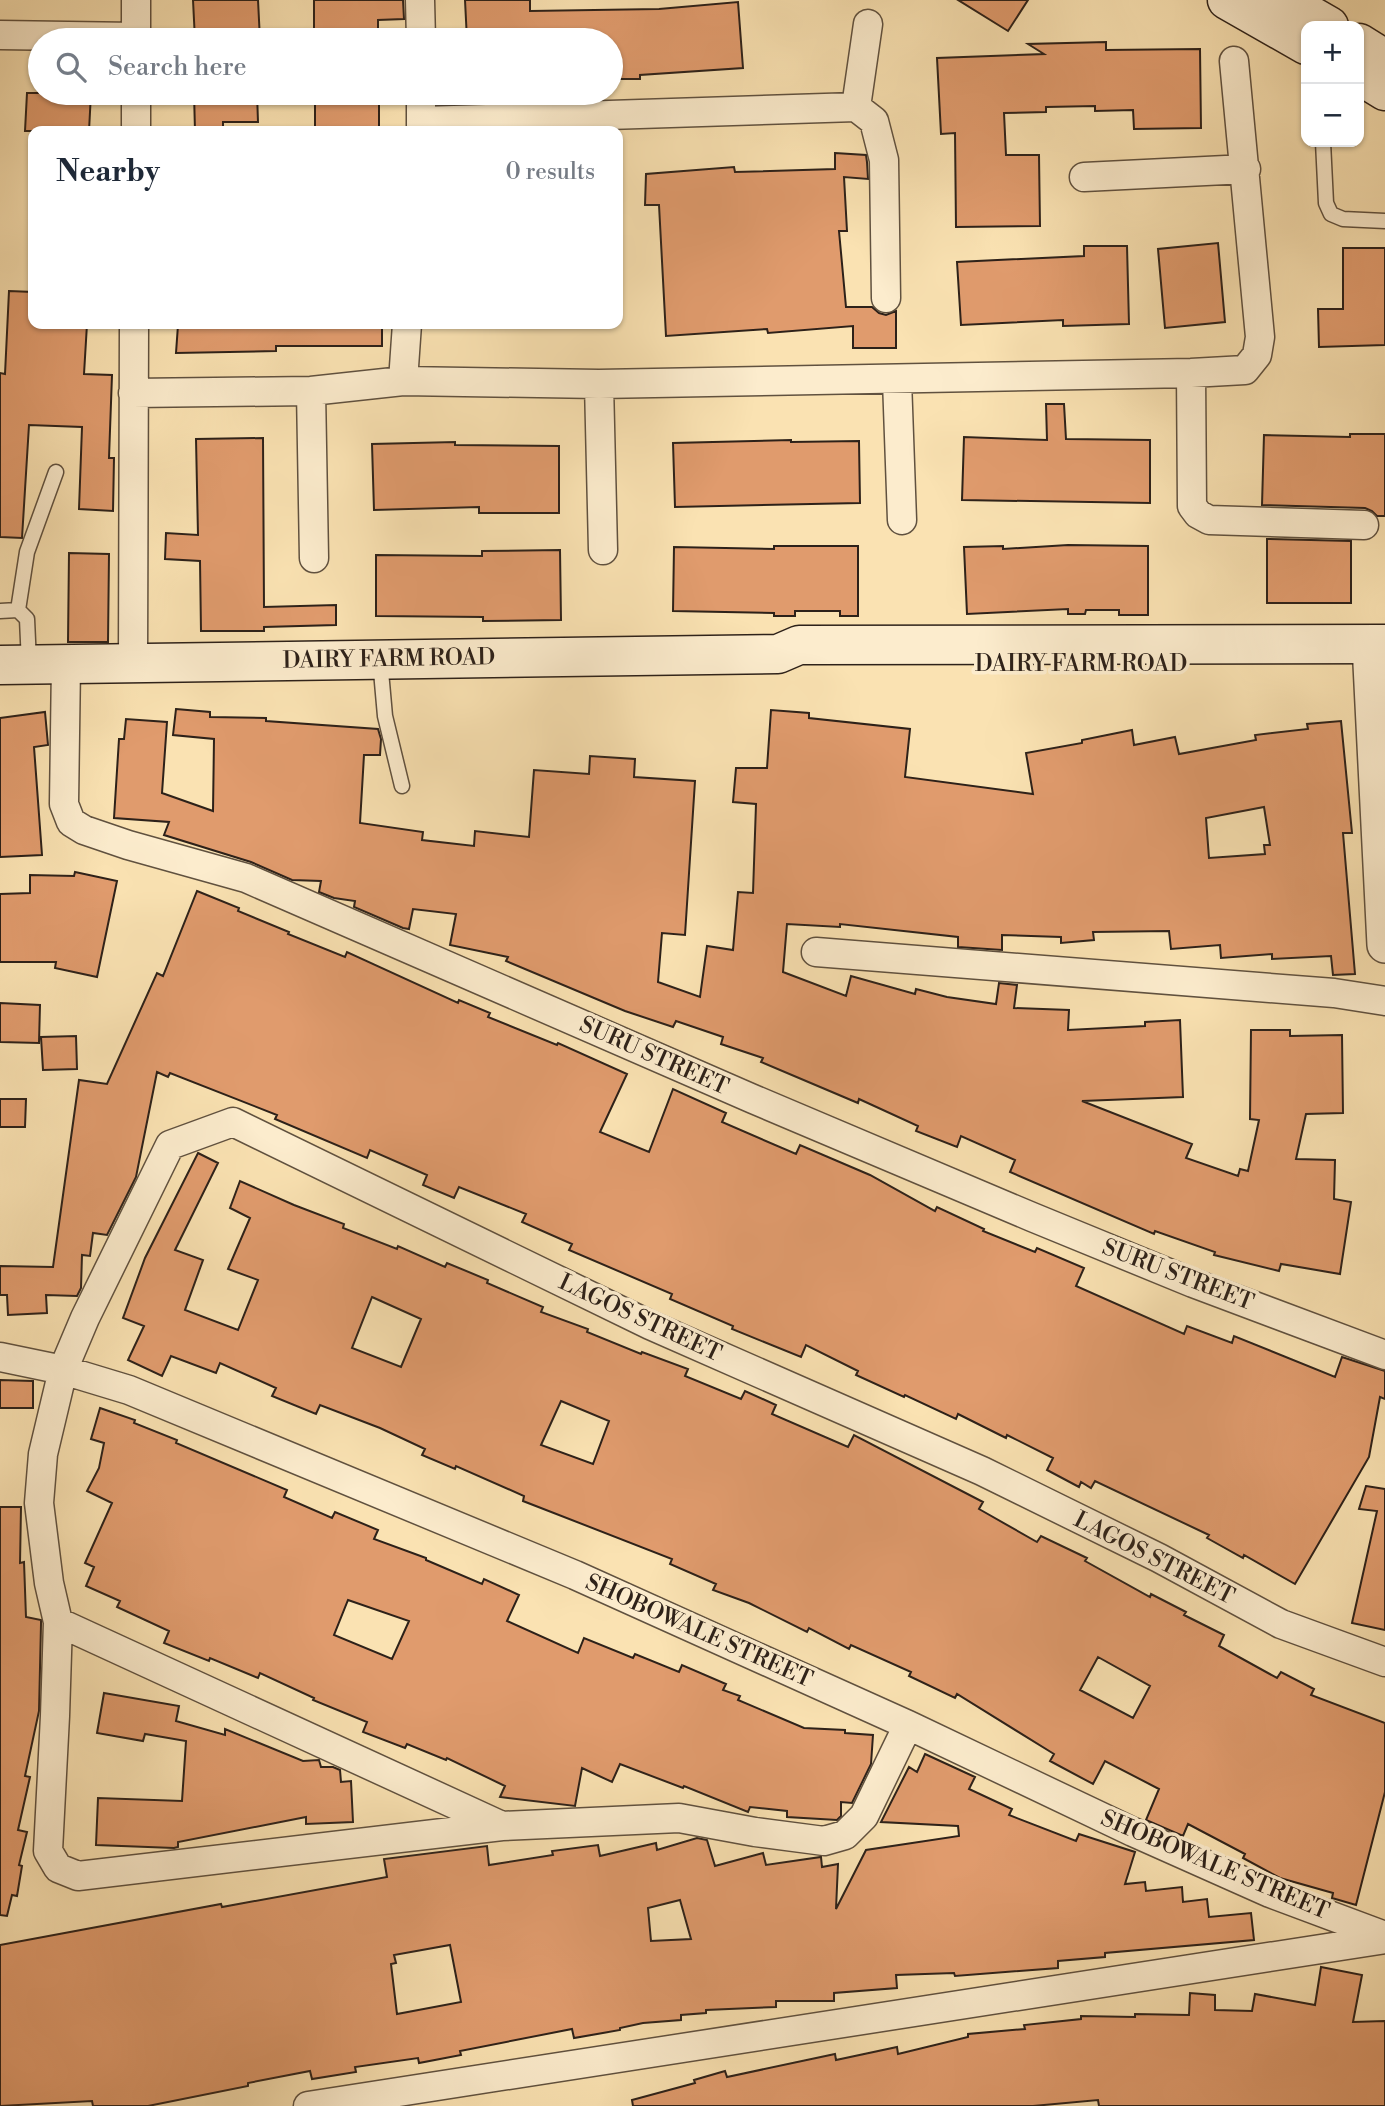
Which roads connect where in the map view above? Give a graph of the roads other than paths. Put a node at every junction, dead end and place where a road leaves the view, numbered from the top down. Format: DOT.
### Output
graph roads {
  1 [pos="136,0"];
  2 [pos="420,0"];
  3 [pos="1258,4"];
  4 [pos="1313,21"];
  5 [pos="868,24"];
  6 [pos="136,28"];
  7 [pos="421,28"];
  8 [pos="0,35"];
  9 [pos="28,36"];
  10 [pos="1301,41"];
  11 [pos="1364,46"];
  12 [pos="1385,59"];
  13 [pos="1234,61"];
  14 [pos="1364,78"];
  15 [pos="1385,91"];
  16 [pos="136,105"];
  17 [pos="421,105"];
  18 [pos="856,107"];
  19 [pos="589,124"];
  20 [pos="136,126"];
  21 [pos="421,126"];
  22 [pos="1323,147"];
  23 [pos="1245,169"];
  24 [pos="1084,177"];
  25 [pos="1385,221"];
  26 [pos="886,298"];
  27 [pos="134,329"];
  28 [pos="407,329"];
  29 [pos="1191,373"];
  30 [pos="897,380"];
  31 [pos="403,381"];
  32 [pos="599,384"];
  33 [pos="311,391"];
  34 [pos="132,393"];
  35 [pos="56,472"];
  36 [pos="902,520"];
  37 [pos="1364,525"];
  38 [pos="603,550"];
  39 [pos="314,558"];
  40 [pos="18,610"];
  41 [pos="0,611"];
  42 [pos="1377,654"];
  43 [pos="380,659"];
  44 [pos="134,663"];
  45 [pos="32,664"];
  46 [pos="402,786"];
  47 [pos="1385,945"];
  48 [pos="816,952"];
  49 [pos="1385,1002"];
  50 [pos="1385,1354"];
  51 [pos="0,1357"];
  52 [pos="63,1370"];
  53 [pos="58,1622"];
  54 [pos="1385,1662"];
  55 [pos="908,1725"];
  56 [pos="502,1826"];
  57 [pos="1385,1938"];
  58 [pos="308,2106"];
  1 -- 6 [label="street"];
  2 -- 7 [label="street"];
  3 -- 4 [label="main road"];
  3 -- 10 [label="main road"];
  5 -- 18 [label="street"];
  8 -- 9 [label="street"];
  11 -- 12 [label="main road"];
  13 -- 23 [label="street"];
  14 -- 15 [label="main road"];
  16 -- 20 [label="street"];
  17 -- 21 [label="street"];
  18 -- 19 [label="street"];
  18 -- 26 [label="street"];
  19 -- 21 [label="street"];
  22 -- 25 [label="lane"];
  23 -- 24 [label="street"];
  23 -- 29 [label="street"];
  27 -- 34 [label="street"];
  28 -- 31 [label="street"];
  29 -- 30 [label="street"];
  29 -- 37 [label="street"];
  30 -- 32 [label="street"];
  30 -- 36 [label="street"];
  31 -- 32 [label="street"];
  31 -- 33 [label="street"];
  32 -- 38 [label="street"];
  33 -- 34 [label="street"];
  33 -- 39 [label="street"];
  34 -- 44 [label="street"];
  35 -- 40 [label="lane"];
  40 -- 41 [label="lane"];
  40 -- 45 [label="lane"];
  42 -- 43 [label="main road, DAIRY FARM ROAD"];
  42 -- 47 [label="street"];
  43 -- 44 [label="main road, DAIRY FARM ROAD"];
  43 -- 46 [label="lane"];
  44 -- 45 [label="main road, DAIRY FARM ROAD"];
  45 -- 50 [label="street, SURU STREET"];
  48 -- 49 [label="street"];
  51 -- 52 [label="street, SHOBOWALE STREET"];
  52 -- 53 [label="street, LAGOS STREET"];
  52 -- 54 [label="street, LAGOS STREET"];
  52 -- 55 [label="street, SHOBOWALE STREET"];
  53 -- 56 [label="street"];
  53 -- 56 [label="street, LAGOS STREET"];
  55 -- 56 [label="street, LAGOS STREET"];
  55 -- 57 [label="street, SHOBOWALE STREET"];
  57 -- 58 [label="street"];
}
